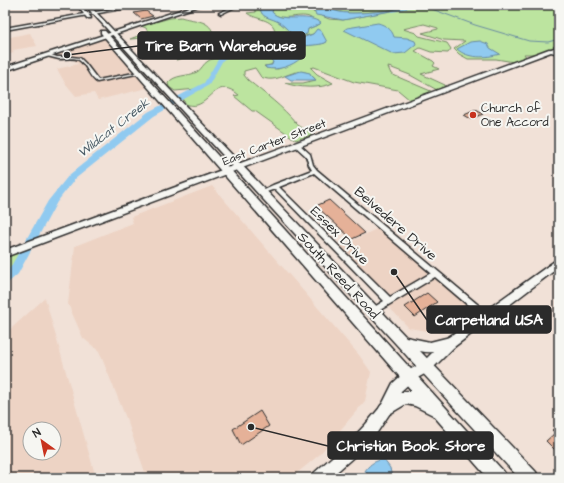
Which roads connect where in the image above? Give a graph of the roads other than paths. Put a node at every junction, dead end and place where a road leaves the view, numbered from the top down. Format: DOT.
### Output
graph roads {
  1 [pos="79,5"];
  2 [pos="87,5"];
  3 [pos="141,5"];
  4 [pos="200,5"];
  5 [pos="238,5"];
  6 [pos="93,12"];
  7 [pos="220,13"];
  8 [pos="89,17"];
  9 [pos="5,29"];
  10 [pos="101,30"];
  11 [pos="114,33"];
  12 [pos="106,36"];
  13 [pos="559,47"];
  14 [pos="551,50"];
  15 [pos="559,53"];
  16 [pos="48,55"];
  17 [pos="5,69"];
  18 [pos="139,73"];
  19 [pos="180,111"];
  20 [pos="297,145"];
  21 [pos="239,167"];
  22 [pos="315,170"];
  23 [pos="226,172"];
  24 [pos="275,186"];
  25 [pos="261,192"];
  26 [pos="5,254"];
  27 [pos="559,262"];
  28 [pos="436,273"];
  29 [pos="389,302"];
  30 [pos="373,311"];
  31 [pos="486,316"];
  32 [pos="402,341"];
  33 [pos="450,343"];
  34 [pos="426,367"];
  35 [pos="408,377"];
  36 [pos="386,409"];
  37 [pos="444,418"];
  38 [pos="319,478"];
  39 [pos="498,478"];
  40 [pos="530,478"];
  1 -- 8 [label="main road"];
  2 -- 6 [label="main road, South Reed Road"];
  3 -- 6 [label="street"];
  4 -- 11 [label="street"];
  5 -- 7 [label="street"];
  6 -- 8 [label="street"];
  6 -- 11 [label="main road, South Reed Road"];
  8 -- 9 [label="street"];
  10 -- 12 [label="main road, South Reed Road"];
  11 -- 12 [label="street"];
  11 -- 19 [label="main road, South Reed Road"];
  12 -- 16 [label="street"];
  12 -- 18 [label="main road, South Reed Road"];
  13 -- 14 [label="street"];
  14 -- 15 [label="street"];
  14 -- 20 [label="street, East Carter Street"];
  16 -- 17 [label="street"];
  16 -- 18 [label="street"];
  18 -- 19 [label="main road, South Reed Road"];
  19 -- 21 [label="main road, South Reed Road"];
  19 -- 23 [label="main road, South Reed Road"];
  20 -- 21 [label="street, East Carter Street"];
  20 -- 22 [label="street, Belvedere Drive"];
  21 -- 23 [label="street, East Carter Street"];
  21 -- 25 [label="main road, South Reed Road"];
  22 -- 24 [label="street"];
  22 -- 28 [label="street, Belvedere Drive"];
  23 -- 26 [label="street, East Carter Street"];
  23 -- 35 [label="main road, South Reed Road"];
  24 -- 25 [label="street"];
  24 -- 29 [label="street, Essex Drive"];
  25 -- 30 [label="main road, South Reed Road"];
  27 -- 31 [label="street"];
  28 -- 29 [label="street"];
  28 -- 31 [label="street, Belvedere Drive"];
  29 -- 30 [label="street"];
  30 -- 32 [label="main road, South Reed Road"];
  31 -- 33 [label="street"];
  32 -- 33 [label="main road"];
  32 -- 34 [label="main road, South Reed Road"];
  33 -- 34 [label="street"];
  34 -- 35 [label="street"];
  34 -- 40 [label="main road, South Reed Road"];
  35 -- 36 [label="street"];
  35 -- 37 [label="main road, South Reed Road"];
  36 -- 37 [label="main road"];
  36 -- 38 [label="street"];
  37 -- 39 [label="main road, South Reed Road"];
}
